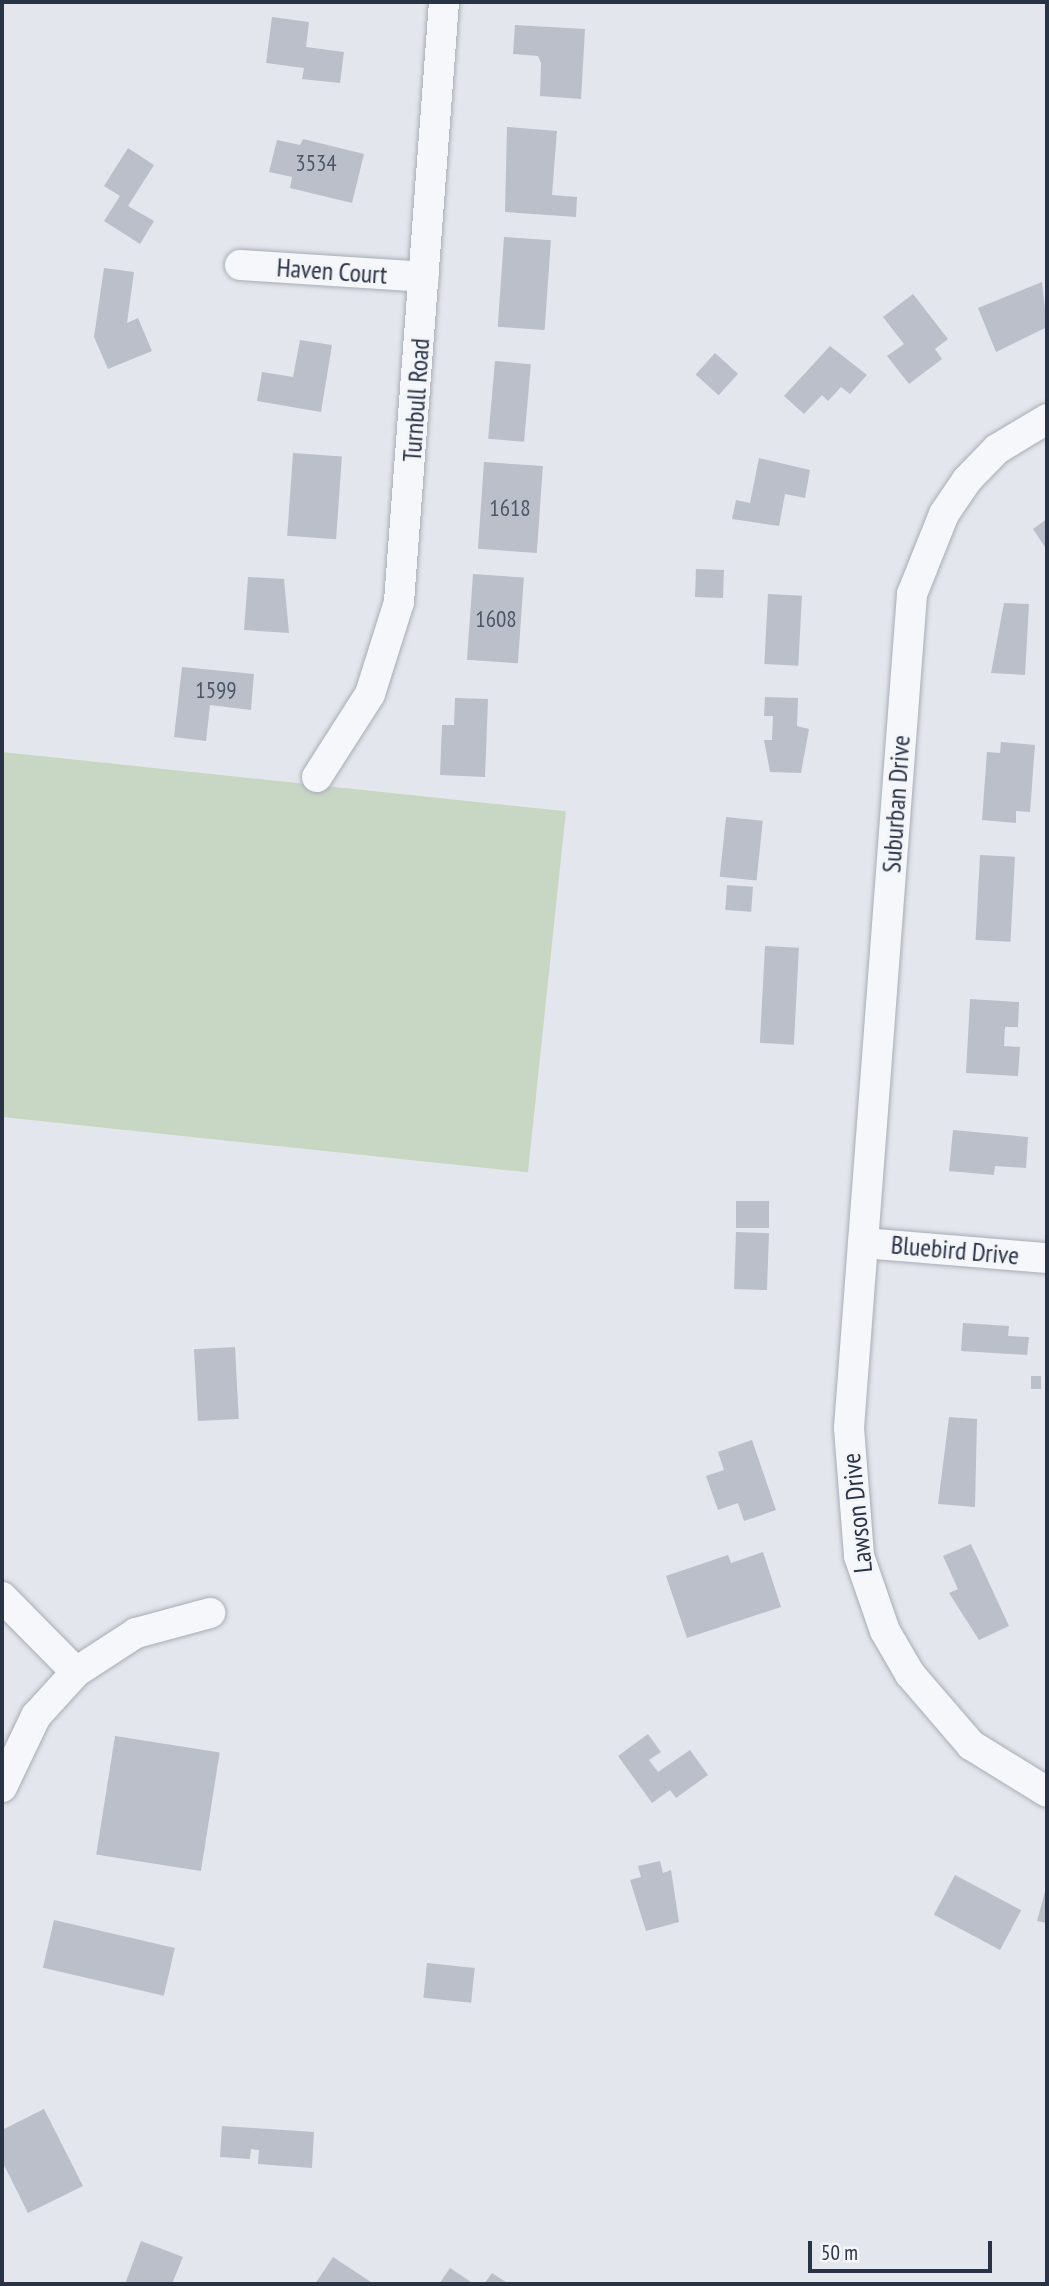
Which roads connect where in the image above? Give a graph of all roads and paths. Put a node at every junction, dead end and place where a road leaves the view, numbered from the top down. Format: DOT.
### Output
graph roads {
  1 [pos="444,2"];
  2 [pos="240,265"];
  3 [pos="424,277"];
  4 [pos="1047,419"];
  5 [pos="317,777"];
  6 [pos="863,1243"];
  7 [pos="1047,1258"];
  8 [pos="2,1597"];
  9 [pos="210,1613"];
  10 [pos="76,1672"];
  11 [pos="2,1787"];
  12 [pos="1047,1792"];
  1 -- 3 [label="street, Turnbull Road"];
  2 -- 3 [label="street, Haven Court"];
  3 -- 5 [label="street, Turnbull Road"];
  4 -- 6 [label="street, Suburban Drive"];
  6 -- 7 [label="street, Bluebird Drive"];
  6 -- 12 [label="street, Lawson Drive"];
  8 -- 10 [label="street"];
  9 -- 10 [label="street"];
  10 -- 11 [label="street"];
}
